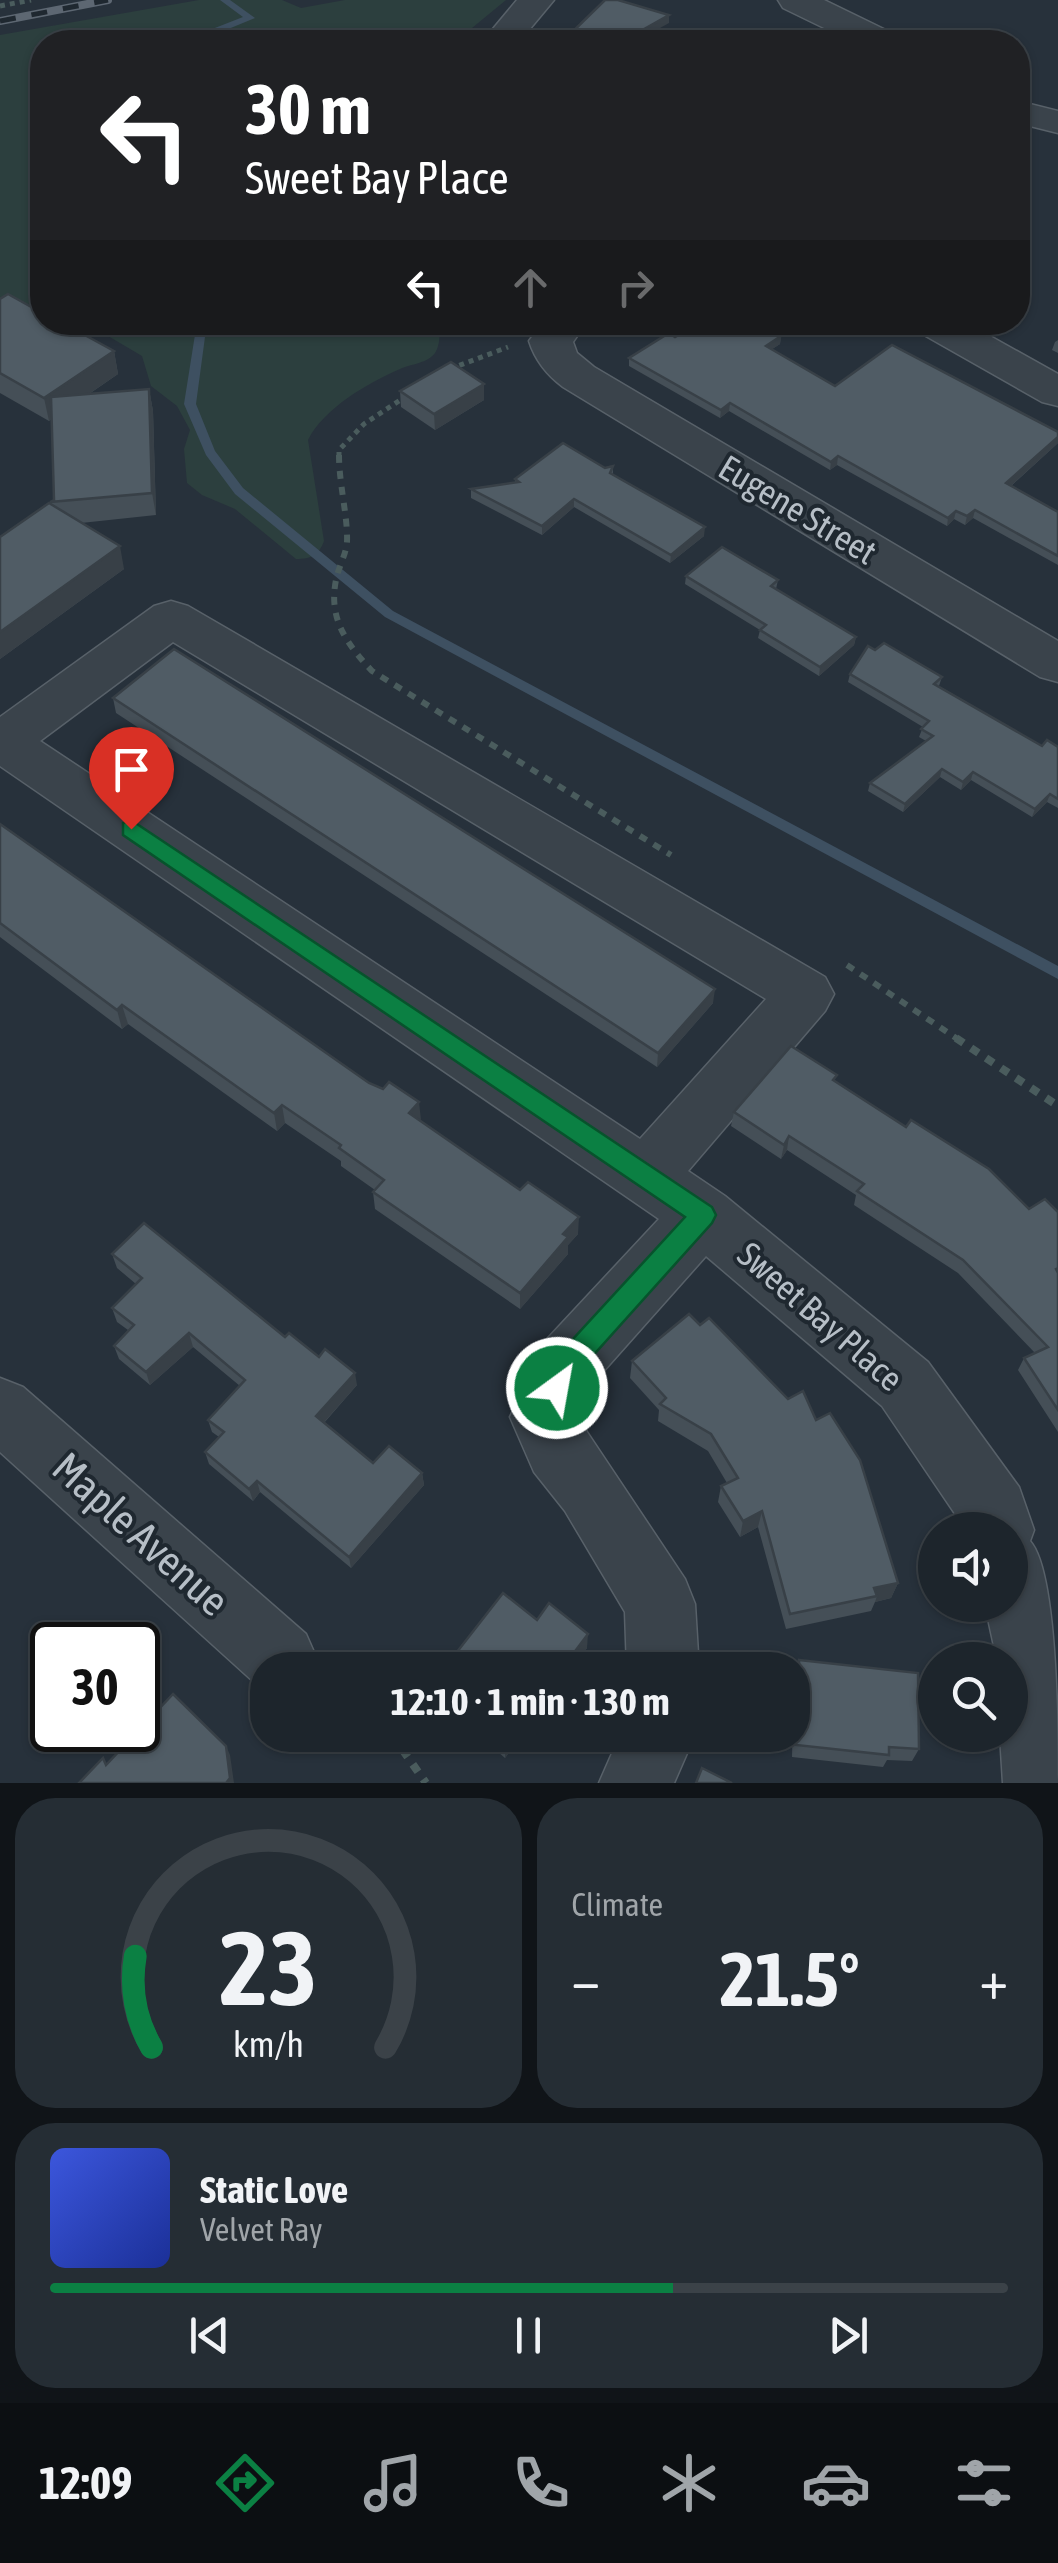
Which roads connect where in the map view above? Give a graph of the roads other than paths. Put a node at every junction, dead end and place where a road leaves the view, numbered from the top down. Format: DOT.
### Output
graph roads {
  1 [pos="536,0"];
  2 [pos="796,0"];
  3 [pos="510,30"];
  4 [pos="856,30"];
  5 [pos="1030,115"];
  6 [pos="1058,122"];
  7 [pos="559,335"];
  8 [pos="960,335"];
  9 [pos="1058,392"];
  10 [pos="1058,664"];
  11 [pos="1,741"];
  12 [pos="645,1177"];
  13 [pos="703,1215"];
  14 [pos="0,1409"];
  15 [pos="995,1512"];
  16 [pos="1025,1622"];
  17 [pos="273,1652"];
  18 [pos="662,1652"];
  19 [pos="650,1752"];
  20 [pos="636,1783"];
  21 [pos="1040,1783"];
  1 -- 3 [label="street"];
  2 -- 4 [label="street"];
  5 -- 6 [label="street"];
  7 -- 10 [label="street, Eugene Street"];
  8 -- 9 [label="street"];
  11 -- 12 [label="street, Sweet Bay Place"];
  11 -- 12 [label="street"];
  12 -- 13 [label="street, Sweet Bay Place"];
  13 -- 15 [label="street, Sweet Bay Place"];
  13 -- 18 [label="street"];
  14 -- 17 [label="street, Maple Avenue"];
  16 -- 21 [label="street"];
  19 -- 20 [label="street"];
}
